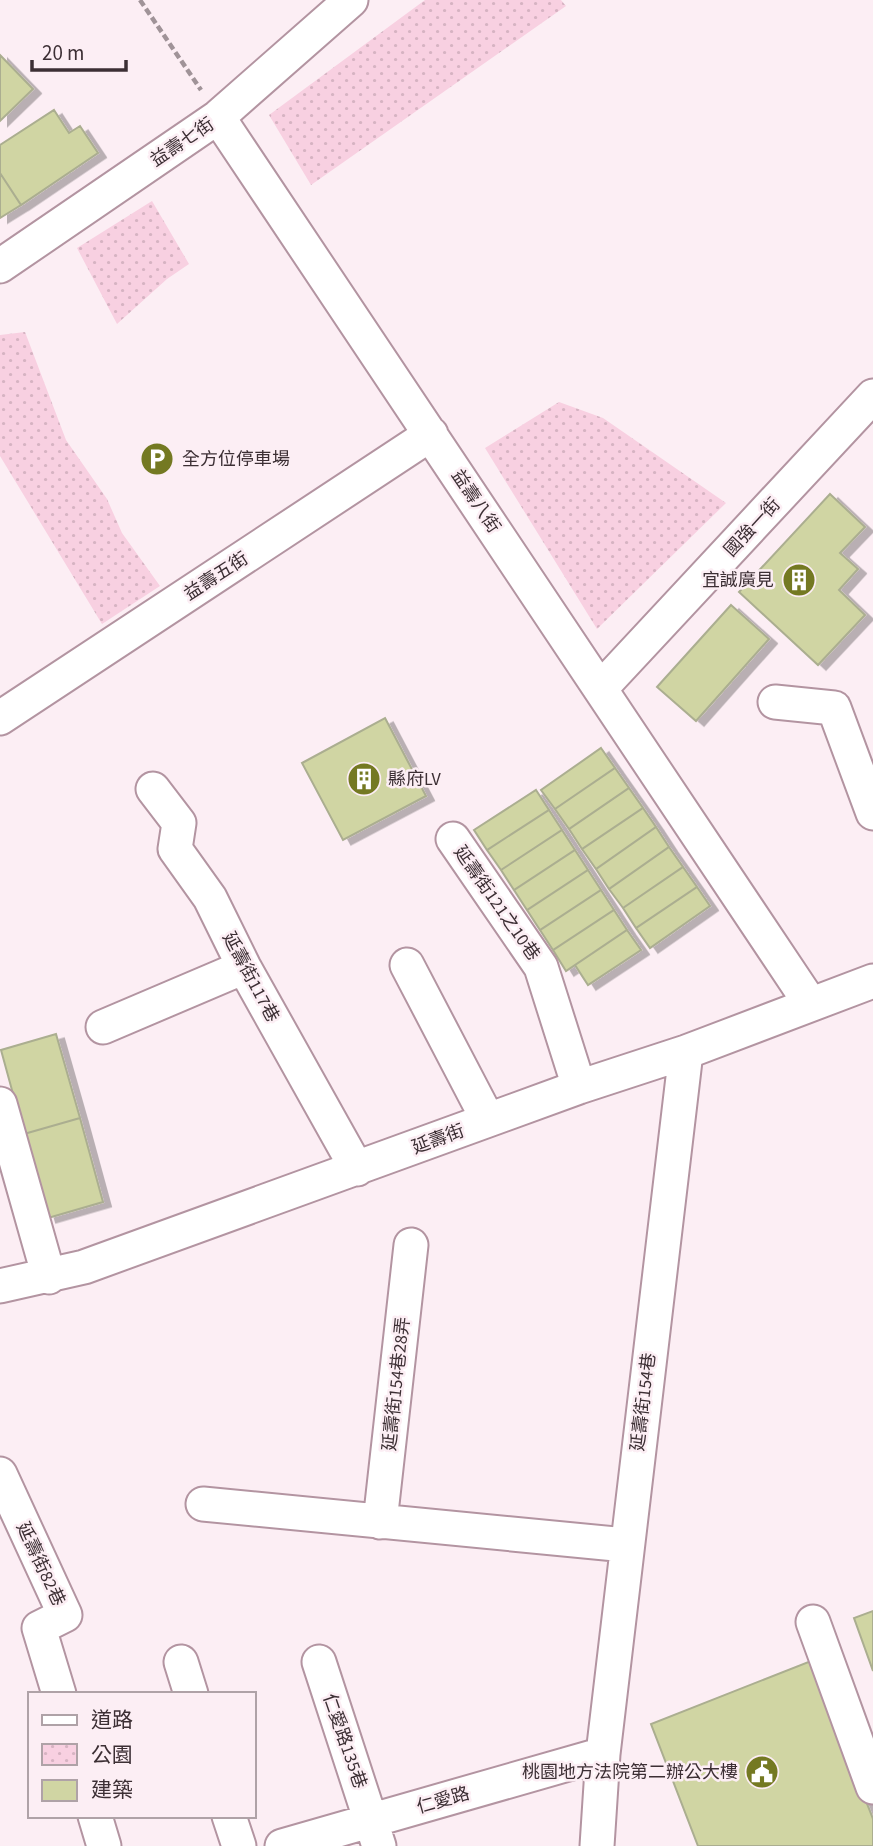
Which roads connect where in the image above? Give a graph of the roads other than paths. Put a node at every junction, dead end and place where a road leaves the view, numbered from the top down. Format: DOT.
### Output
graph roads {
  1 [pos="351,0"];
  2 [pos="219,117"];
  3 [pos="0,266"];
  4 [pos="873,396"];
  5 [pos="431,434"];
  6 [pos="601,688"];
  7 [pos="775,702"];
  8 [pos="0,718"];
  9 [pos="153,789"];
  10 [pos="873,813"];
  11 [pos="453,839"];
  12 [pos="407,965"];
  13 [pos="244,967"];
  14 [pos="873,981"];
  15 [pos="810,1003"];
  16 [pos="103,1027"];
  17 [pos="686,1052"];
  18 [pos="579,1087"];
  19 [pos="0,1104"];
  20 [pos="488,1121"];
  21 [pos="357,1169"];
  22 [pos="411,1245"];
  23 [pos="48,1277"];
  24 [pos="0,1286"];
  25 [pos="0,1474"];
  26 [pos="203,1504"];
  27 [pos="380,1522"];
  28 [pos="626,1545"];
  29 [pos="813,1622"];
  30 [pos="318,1661"];
  31 [pos="181,1662"];
  32 [pos="58,1692"];
  33 [pos="190,1692"];
  34 [pos="603,1754"];
  35 [pos="873,1787"];
  36 [pos="96,1818"];
  37 [pos="230,1818"];
  38 [pos="375,1834"];
  39 [pos="104,1846"];
  40 [pos="239,1846"];
  41 [pos="282,1846"];
  42 [pos="597,1846"];
  1 -- 2 [label="street, 益壽七街"];
  2 -- 3 [label="street, 益壽七街"];
  2 -- 5 [label="street, 益壽八街"];
  4 -- 6 [label="street, 國強一街"];
  5 -- 6 [label="street, 益壽八街"];
  5 -- 8 [label="street, 益壽五街"];
  6 -- 15 [label="street, 益壽八街"];
  7 -- 10 [label="street"];
  9 -- 13 [label="street, 延壽街117巷"];
  11 -- 18 [label="street, 延壽街121之10巷"];
  12 -- 20 [label="street"];
  13 -- 16 [label="street"];
  13 -- 21 [label="street, 延壽街117巷"];
  14 -- 15 [label="street, 延壽街"];
  15 -- 17 [label="street, 延壽街"];
  17 -- 18 [label="street, 延壽街"];
  17 -- 28 [label="street, 延壽街154巷"];
  18 -- 20 [label="street, 延壽街"];
  19 -- 23 [label="street"];
  20 -- 21 [label="street, 延壽街"];
  21 -- 23 [label="street, 延壽街"];
  22 -- 27 [label="street, 延壽街154巷28弄"];
  23 -- 24 [label="street, 延壽街"];
  25 -- 32 [label="street, 延壽街82巷"];
  26 -- 27 [label="street"];
  27 -- 28 [label="street"];
  28 -- 34 [label="street, 延壽街154巷"];
  29 -- 35 [label="street"];
  30 -- 38 [label="street, 仁愛路135巷"];
  31 -- 33 [label="street"];
  34 -- 38 [label="street, 仁愛路"];
  34 -- 42 [label="street, 延壽街154巷"];
  36 -- 39 [label="street"];
  37 -- 40 [label="street"];
  38 -- 41 [label="street, 仁愛路"];
}
